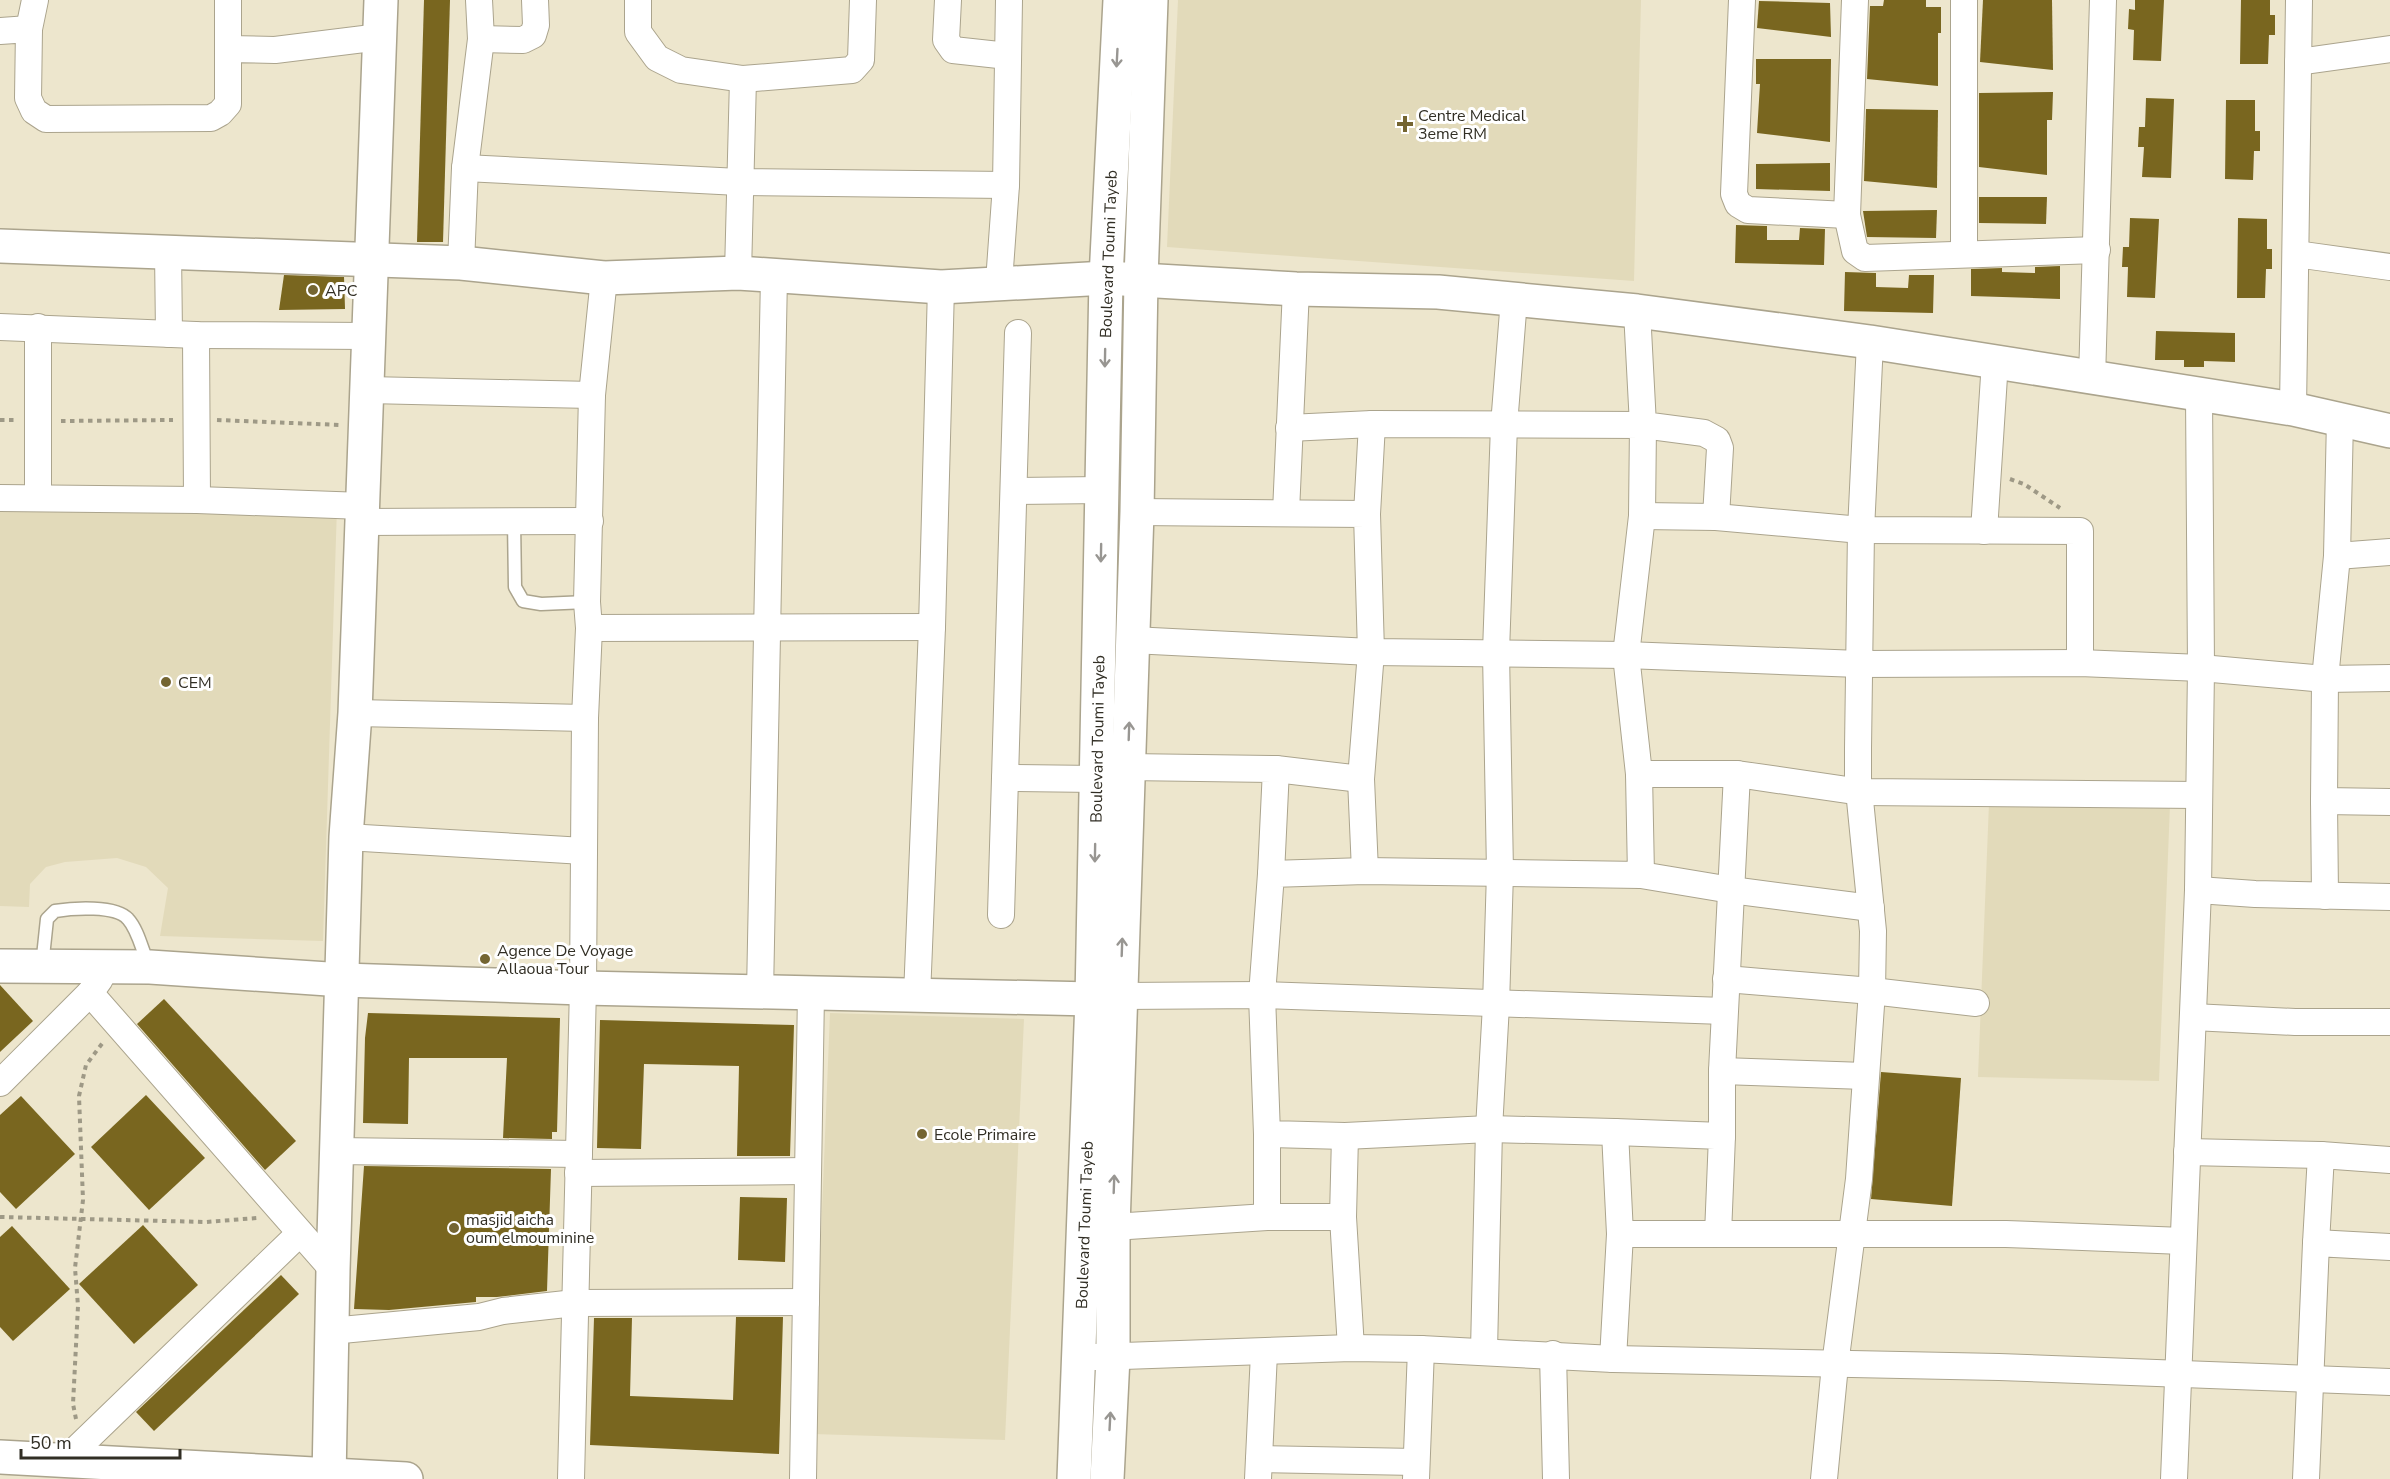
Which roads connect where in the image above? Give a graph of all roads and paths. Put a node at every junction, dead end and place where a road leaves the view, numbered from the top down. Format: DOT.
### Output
graph roads {
  1 [pos="35,0"];
  2 [pos="228,0"];
  3 [pos="381,0"];
  4 [pos="479,0"];
  5 [pos="535,0"];
  6 [pos="638,0"];
  7 [pos="863,0"];
  8 [pos="948,0"];
  9 [pos="1009,0"];
  10 [pos="1120,0"];
  11 [pos="1151,0"];
  12 [pos="1742,0"];
  13 [pos="1855,0"];
  14 [pos="1964,0"];
  15 [pos="2103,0"];
  16 [pos="2299,0"];
  17 [pos="29,29"];
  18 [pos="0,31"];
  19 [pos="380,37"];
  20 [pos="481,39"];
  21 [pos="2390,49"];
  22 [pos="228,50"];
  23 [pos="1008,56"];
  24 [pos="2298,62"];
  25 [pos="743,79"];
  26 [pos="465,168"];
  27 [pos="739,182"];
  28 [pos="1006,185"];
  29 [pos="1846,215"];
  30 [pos="0,246"];
  31 [pos="2097,250"];
  32 [pos="168,251"];
  33 [pos="1964,254"];
  34 [pos="2296,254"];
  35 [pos="372,258"];
  36 [pos="461,263"];
  37 [pos="2390,267"];
  38 [pos="738,273"];
  39 [pos="774,276"];
  40 [pos="604,278"];
  41 [pos="1106,278"];
  42 [pos="1141,279"];
  43 [pos="999,282"];
  44 [pos="941,287"];
  45 [pos="1296,289"];
  46 [pos="1514,299"];
  47 [pos="1637,311"];
  48 [pos="0,327"];
  49 [pos="38,327"];
  50 [pos="1018,333"];
  51 [pos="169,334"];
  52 [pos="196,335"];
  53 [pos="368,336"];
  54 [pos="1870,342"];
  55 [pos="1995,361"];
  56 [pos="2092,379"];
  57 [pos="368,390"];
  58 [pos="592,395"];
  59 [pos="2199,395"];
  60 [pos="2293,409"];
  61 [pos="2340,419"];
  62 [pos="1372,424"];
  63 [pos="1504,425"];
  64 [pos="1643,425"];
  65 [pos="1288,428"];
  66 [pos="2390,431"];
  67 [pos="1987,471"];
  68 [pos="1014,490"];
  69 [pos="1102,490"];
  70 [pos="0,498"];
  71 [pos="38,498"];
  72 [pos="197,500"];
  73 [pos="1137,512"];
  74 [pos="1286,513"];
  75 [pos="362,514"];
  76 [pos="1367,514"];
  77 [pos="1642,516"];
  78 [pos="1716,517"];
  79 [pos="514,521"];
  80 [pos="590,521"];
  81 [pos="1861,530"];
  82 [pos="1983,531"];
  83 [pos="2080,531"];
  84 [pos="2390,552"];
  85 [pos="2337,556"];
  86 [pos="586,602"];
  87 [pos="768,627"];
  88 [pos="932,627"];
  89 [pos="589,628"];
  90 [pos="1132,640"];
  91 [pos="1371,652"];
  92 [pos="1496,652"];
  93 [pos="1626,655"];
  94 [pos="2080,663"];
  95 [pos="1859,664"];
  96 [pos="2201,668"];
  97 [pos="2390,678"];
  98 [pos="2325,679"];
  99 [pos="355,713"];
  100 [pos="585,718"];
  101 [pos="1127,767"];
  102 [pos="1276,769"];
  103 [pos="1639,774"];
  104 [pos="1737,774"];
  105 [pos="1005,778"];
  106 [pos="1361,778"];
  107 [pos="1096,779"];
  108 [pos="1861,792"];
  109 [pos="2199,795"];
  110 [pos="2324,801"];
  111 [pos="2390,802"];
  112 [pos="346,837"];
  113 [pos="584,851"];
  114 [pos="1365,871"];
  115 [pos="1500,872"];
  116 [pos="1271,874"];
  117 [pos="1641,874"];
  118 [pos="1731,890"];
  119 [pos="2198,890"];
  120 [pos="2325,896"];
  121 [pos="2390,897"];
  122 [pos="1871,908"];
  123 [pos="1001,915"];
  124 [pos="0,966"];
  125 [pos="42,967"];
  126 [pos="150,967"];
  127 [pos="1726,979"];
  128 [pos="99,980"];
  129 [pos="343,980"];
  130 [pos="583,988"];
  131 [pos="1872,991"];
  132 [pos="760,993"];
  133 [pos="811,993"];
  134 [pos="1262,995"];
  135 [pos="917,996"];
  136 [pos="1106,998"];
  137 [pos="1976,1003"];
  138 [pos="1497,1005"];
  139 [pos="1724,1011"];
  140 [pos="2193,1017"];
  141 [pos="2390,1022"];
  142 [pos="118,1024"];
  143 [pos="1722,1071"];
  144 [pos="1865,1076"];
  145 [pos="0,1083"];
  146 [pos="1489,1129"];
  147 [pos="1615,1132"];
  148 [pos="1267,1134"];
  149 [pos="1345,1136"];
  150 [pos="1722,1136"];
  151 [pos="336,1151"];
  152 [pos="2187,1152"];
  153 [pos="2321,1155"];
  154 [pos="2390,1161"];
  155 [pos="579,1163"];
  156 [pos="808,1171"];
  157 [pos="0,1217"];
  158 [pos="81,1217"];
  159 [pos="1267,1217"];
  160 [pos="1343,1217"];
  161 [pos="293,1224"];
  162 [pos="1113,1227"];
  163 [pos="1620,1234"];
  164 [pos="1718,1234"];
  165 [pos="1851,1234"];
  166 [pos="2183,1241"];
  167 [pos="2316,1244"];
  168 [pos="2390,1247"];
  169 [pos="333,1270"];
  170 [pos="806,1302"];
  171 [pos="575,1303"];
  172 [pos="331,1331"];
  173 [pos="1351,1348"];
  174 [pos="1421,1349"];
  175 [pos="1484,1351"];
  176 [pos="1264,1353"];
  177 [pos="1553,1354"];
  178 [pos="1079,1356"];
  179 [pos="1113,1357"];
  180 [pos="1613,1359"];
  181 [pos="1835,1365"];
  182 [pos="2179,1374"];
  183 [pos="2311,1380"];
  184 [pos="2390,1382"];
  185 [pos="0,1457"];
  186 [pos="62,1461"];
  187 [pos="1259,1469"];
  188 [pos="1416,1471"];
  189 [pos="133,1472"];
  190 [pos="329,1477"];
  191 [pos="406,1479"];
  192 [pos="572,1479"];
  193 [pos="803,1479"];
  194 [pos="1074,1479"];
  195 [pos="1107,1479"];
  196 [pos="1556,1479"];
  197 [pos="1824,1479"];
  198 [pos="2174,1479"];
  199 [pos="2306,1479"];
  1 -- 17 [label="street"];
  2 -- 22 [label="street"];
  3 -- 19 [label="street"];
  4 -- 20 [label="street"];
  5 -- 20 [label="street"];
  6 -- 25 [label="street"];
  7 -- 25 [label="street"];
  8 -- 23 [label="street"];
  9 -- 23 [label="street"];
  10 -- 41 [label="street, Boulevard Toumi Tayeb, one-way"];
  11 -- 42 [label="street, Boulevard Toumi Tayeb"];
  12 -- 29 [label="street"];
  13 -- 29 [label="street"];
  14 -- 33 [label="street"];
  15 -- 31 [label="street"];
  16 -- 24 [label="street"];
  17 -- 18 [label="street"];
  17 -- 22 [label="street"];
  19 -- 22 [label="street"];
  19 -- 35 [label="street"];
  20 -- 26 [label="street"];
  21 -- 24 [label="street"];
  23 -- 28 [label="street"];
  24 -- 34 [label="street"];
  25 -- 27 [label="street"];
  26 -- 27 [label="street"];
  26 -- 36 [label="street"];
  27 -- 28 [label="street"];
  27 -- 38 [label="street"];
  28 -- 43 [label="street"];
  29 -- 33 [label="street"];
  30 -- 32 [label="street"];
  31 -- 33 [label="street"];
  31 -- 56 [label="street"];
  32 -- 35 [label="street"];
  32 -- 51 [label="street"];
  34 -- 37 [label="street"];
  34 -- 60 [label="street"];
  35 -- 36 [label="street"];
  35 -- 53 [label="street"];
  36 -- 40 [label="street"];
  38 -- 39 [label="street"];
  38 -- 40 [label="street"];
  39 -- 44 [label="street"];
  39 -- 87 [label="street"];
  40 -- 58 [label="street"];
  41 -- 42 [label="street"];
  41 -- 43 [label="street"];
  41 -- 69 [label="street, Boulevard Toumi Tayeb, one-way"];
  42 -- 45 [label="street"];
  42 -- 73 [label="street, Boulevard Toumi Tayeb"];
  43 -- 44 [label="street"];
  44 -- 88 [label="street"];
  45 -- 46 [label="street"];
  45 -- 65 [label="street"];
  46 -- 47 [label="street"];
  46 -- 63 [label="street"];
  47 -- 54 [label="street"];
  47 -- 64 [label="street"];
  48 -- 49 [label="street"];
  49 -- 51 [label="street"];
  49 -- 71 [label="street"];
  50 -- 68 [label="street"];
  51 -- 52 [label="street"];
  52 -- 53 [label="street"];
  52 -- 72 [label="street"];
  53 -- 57 [label="street"];
  54 -- 55 [label="street"];
  54 -- 81 [label="street"];
  55 -- 56 [label="street"];
  55 -- 67 [label="street"];
  56 -- 59 [label="street"];
  57 -- 58 [label="street"];
  57 -- 75 [label="street"];
  58 -- 80 [label="street"];
  59 -- 60 [label="street"];
  59 -- 96 [label="street"];
  60 -- 61 [label="street"];
  61 -- 66 [label="street"];
  61 -- 85 [label="street"];
  62 -- 63 [label="street"];
  62 -- 65 [label="street"];
  62 -- 76 [label="street"];
  63 -- 64 [label="street"];
  63 -- 92 [label="street"];
  64 -- 77 [label="street"];
  64 -- 78 [label="street"];
  65 -- 74 [label="street"];
  67 -- 82 [label="street"];
  67 -- 83 [label="path"];
  68 -- 69 [label="street"];
  68 -- 105 [label="street"];
  69 -- 107 [label="street, Boulevard Toumi Tayeb, one-way"];
  70 -- 71 [label="street"];
  71 -- 72 [label="street"];
  72 -- 75 [label="street"];
  73 -- 74 [label="street"];
  73 -- 90 [label="street, Boulevard Toumi Tayeb"];
  74 -- 76 [label="street"];
  75 -- 79 [label="street"];
  75 -- 99 [label="street"];
  76 -- 91 [label="street"];
  77 -- 78 [label="street"];
  77 -- 93 [label="street"];
  78 -- 81 [label="street"];
  79 -- 80 [label="street"];
  79 -- 86 [label="lane"];
  80 -- 86 [label="street"];
  81 -- 82 [label="street"];
  81 -- 95 [label="street"];
  82 -- 83 [label="street"];
  83 -- 94 [label="street"];
  84 -- 85 [label="street"];
  85 -- 98 [label="street"];
  86 -- 89 [label="street"];
  87 -- 88 [label="street"];
  87 -- 89 [label="street"];
  87 -- 132 [label="street"];
  88 -- 135 [label="street"];
  89 -- 100 [label="street"];
  90 -- 91 [label="street"];
  101 -- 90 [label="street, Boulevard Toumi Tayeb, one-way"];
  91 -- 92 [label="street"];
  91 -- 106 [label="street"];
  92 -- 93 [label="street"];
  92 -- 115 [label="street"];
  93 -- 95 [label="street"];
  93 -- 103 [label="street"];
  94 -- 95 [label="street"];
  94 -- 96 [label="street"];
  95 -- 108 [label="street"];
  96 -- 98 [label="street"];
  96 -- 109 [label="street"];
  97 -- 98 [label="street"];
  98 -- 110 [label="street"];
  99 -- 100 [label="street"];
  99 -- 112 [label="street"];
  100 -- 113 [label="street"];
  101 -- 102 [label="street"];
  136 -- 101 [label="street, Boulevard Toumi Tayeb, one-way"];
  102 -- 106 [label="street"];
  102 -- 116 [label="street"];
  103 -- 104 [label="street"];
  103 -- 117 [label="street"];
  104 -- 108 [label="street"];
  104 -- 118 [label="street"];
  105 -- 107 [label="street"];
  105 -- 123 [label="street"];
  106 -- 114 [label="street"];
  107 -- 136 [label="street, Boulevard Toumi Tayeb, one-way"];
  108 -- 109 [label="street"];
  108 -- 122 [label="street"];
  109 -- 119 [label="street"];
  110 -- 111 [label="street"];
  110 -- 120 [label="street"];
  112 -- 113 [label="street"];
  112 -- 129 [label="street"];
  113 -- 130 [label="street"];
  114 -- 115 [label="street"];
  114 -- 116 [label="street"];
  115 -- 117 [label="street"];
  115 -- 138 [label="street"];
  116 -- 134 [label="street"];
  117 -- 118 [label="street"];
  118 -- 122 [label="street"];
  118 -- 127 [label="street"];
  119 -- 120 [label="street"];
  119 -- 140 [label="street"];
  120 -- 121 [label="street"];
  122 -- 131 [label="street"];
  124 -- 125 [label="street"];
  125 -- 126 [label="lane"];
  125 -- 128 [label="street"];
  126 -- 128 [label="street"];
  126 -- 129 [label="street"];
  127 -- 131 [label="street"];
  127 -- 139 [label="street"];
  128 -- 142 [label="street"];
  128 -- 145 [label="street"];
  129 -- 130 [label="street"];
  129 -- 151 [label="street"];
  130 -- 132 [label="street"];
  130 -- 155 [label="street"];
  131 -- 137 [label="street"];
  131 -- 144 [label="street"];
  132 -- 133 [label="street"];
  133 -- 135 [label="street"];
  133 -- 156 [label="street"];
  134 -- 136 [label="street"];
  134 -- 138 [label="street"];
  134 -- 148 [label="street"];
  135 -- 136 [label="street"];
  162 -- 136 [label="street, Boulevard Toumi Tayeb, one-way"];
  136 -- 178 [label="street, Boulevard Toumi Tayeb"];
  138 -- 139 [label="street"];
  138 -- 146 [label="street"];
  139 -- 143 [label="street"];
  140 -- 141 [label="street"];
  140 -- 152 [label="street"];
  142 -- 158 [label="path"];
  142 -- 161 [label="street"];
  143 -- 144 [label="street"];
  143 -- 150 [label="street"];
  144 -- 165 [label="street"];
  146 -- 147 [label="street"];
  146 -- 149 [label="street"];
  146 -- 175 [label="street"];
  147 -- 150 [label="street"];
  147 -- 163 [label="street"];
  148 -- 149 [label="street"];
  148 -- 159 [label="street"];
  149 -- 160 [label="street"];
  150 -- 164 [label="street"];
  151 -- 155 [label="street"];
  151 -- 169 [label="street"];
  152 -- 153 [label="street"];
  152 -- 166 [label="street"];
  153 -- 154 [label="street"];
  153 -- 167 [label="street"];
  155 -- 156 [label="street"];
  155 -- 171 [label="street"];
  156 -- 170 [label="street"];
  157 -- 158 [label="path"];
  158 -- 161 [label="path"];
  158 -- 186 [label="path"];
  159 -- 160 [label="street"];
  159 -- 162 [label="street"];
  160 -- 173 [label="street"];
  161 -- 169 [label="street"];
  161 -- 186 [label="street"];
  162 -- 179 [label="street, Boulevard Toumi Tayeb"];
  163 -- 164 [label="street"];
  163 -- 180 [label="street"];
  164 -- 165 [label="street"];
  165 -- 166 [label="street"];
  165 -- 181 [label="street"];
  166 -- 182 [label="street"];
  167 -- 168 [label="street"];
  167 -- 183 [label="street"];
  169 -- 172 [label="street"];
  170 -- 171 [label="street"];
  170 -- 193 [label="street"];
  171 -- 172 [label="street"];
  171 -- 192 [label="street"];
  172 -- 190 [label="street"];
  173 -- 174 [label="street"];
  173 -- 176 [label="street"];
  174 -- 175 [label="street"];
  174 -- 188 [label="street"];
  175 -- 177 [label="street"];
  176 -- 179 [label="street"];
  176 -- 187 [label="street"];
  177 -- 180 [label="street"];
  177 -- 196 [label="street"];
  178 -- 179 [label="street"];
  178 -- 194 [label="street, Boulevard Toumi Tayeb"];
  195 -- 179 [label="street, Boulevard Toumi Tayeb, one-way"];
  180 -- 181 [label="street"];
  181 -- 182 [label="street"];
  181 -- 197 [label="street"];
  182 -- 183 [label="street"];
  182 -- 198 [label="street"];
  183 -- 184 [label="street"];
  183 -- 199 [label="street"];
  185 -- 186 [label="street"];
  186 -- 189 [label="street"];
  187 -- 188 [label="street"];
  189 -- 190 [label="street"];
  190 -- 191 [label="street"];
}
